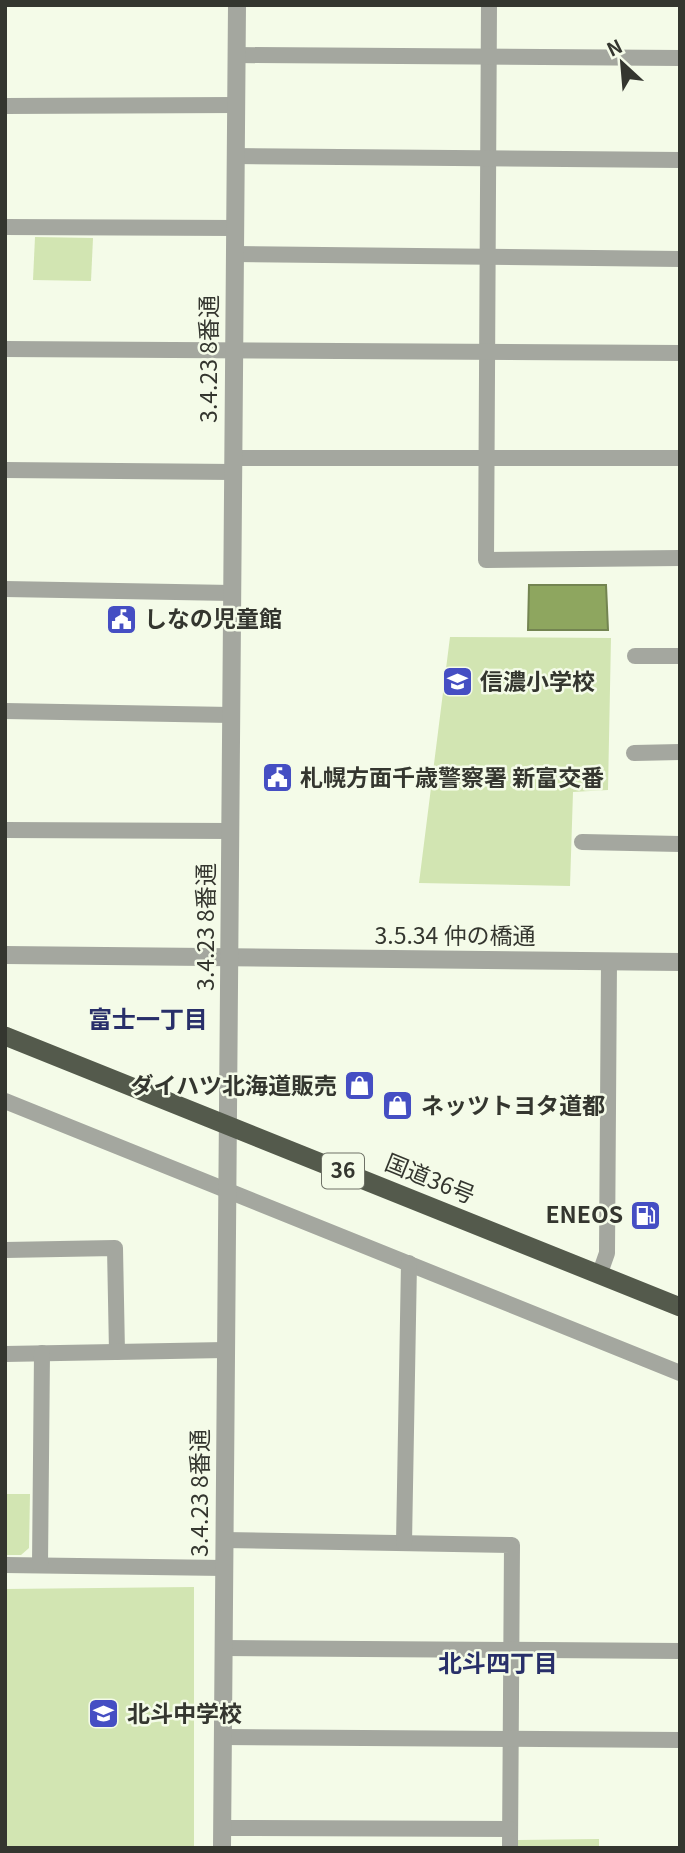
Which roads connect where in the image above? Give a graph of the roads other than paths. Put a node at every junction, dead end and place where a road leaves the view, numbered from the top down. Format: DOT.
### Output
graph roads {
  1 [pos="237,5"];
  2 [pos="489,5"];
  3 [pos="236,55"];
  4 [pos="489,57"];
  5 [pos="680,58"];
  6 [pos="237,105"];
  7 [pos="5,106"];
  8 [pos="236,156"];
  9 [pos="488,158"];
  10 [pos="680,160"];
  11 [pos="5,227"];
  12 [pos="235,228"];
  13 [pos="235,254"];
  14 [pos="487,258"];
  15 [pos="680,259"];
  16 [pos="5,349"];
  17 [pos="233,351"];
  18 [pos="487,353"];
  19 [pos="680,353"];
  20 [pos="486,458"];
  21 [pos="680,458"];
  22 [pos="233,465"];
  23 [pos="5,470"];
  24 [pos="680,558"];
  25 [pos="5,589"];
  26 [pos="232,593"];
  27 [pos="635,656"];
  28 [pos="680,656"];
  29 [pos="5,711"];
  30 [pos="230,715"];
  31 [pos="680,752"];
  32 [pos="634,753"];
  33 [pos="5,830"];
  34 [pos="230,831"];
  35 [pos="582,842"];
  36 [pos="680,844"];
  37 [pos="5,955"];
  38 [pos="231,960"];
  39 [pos="609,962"];
  40 [pos="680,962"];
  41 [pos="5,1036"];
  42 [pos="5,1101"];
  43 [pos="228,1125"];
  44 [pos="226,1192"];
  45 [pos="5,1250"];
  46 [pos="409,1263"];
  47 [pos="600,1273"];
  48 [pos="680,1307"];
  49 [pos="225,1350"];
  50 [pos="117,1352"];
  51 [pos="42,1353"];
  52 [pos="5,1354"];
  53 [pos="680,1373"];
  54 [pos="224,1539"];
  55 [pos="404,1543"];
  56 [pos="5,1565"];
  57 [pos="40,1566"];
  58 [pos="224,1568"];
  59 [pos="223,1648"];
  60 [pos="511,1648"];
  61 [pos="680,1651"];
  62 [pos="223,1737"];
  63 [pos="510,1738"];
  64 [pos="680,1740"];
  65 [pos="222,1828"];
  66 [pos="510,1829"];
  67 [pos="222,1848"];
  68 [pos="510,1848"];
  1 -- 3 [label="street, 3.4.23 8番通"];
  2 -- 4 [label="street"];
  3 -- 4 [label="street"];
  3 -- 6 [label="street, 3.4.23 8番通"];
  4 -- 5 [label="street"];
  4 -- 9 [label="street"];
  6 -- 7 [label="street"];
  6 -- 8 [label="street, 3.4.23 8番通"];
  8 -- 9 [label="street"];
  8 -- 12 [label="street, 3.4.23 8番通"];
  9 -- 10 [label="street"];
  9 -- 14 [label="street"];
  11 -- 12 [label="street"];
  12 -- 13 [label="street, 3.4.23 8番通"];
  13 -- 14 [label="street"];
  13 -- 17 [label="street, 3.4.23 8番通"];
  14 -- 15 [label="street"];
  14 -- 18 [label="street"];
  16 -- 17 [label="street"];
  17 -- 18 [label="street"];
  17 -- 22 [label="street, 3.4.23 8番通"];
  18 -- 19 [label="street"];
  18 -- 20 [label="street"];
  20 -- 21 [label="street"];
  20 -- 22 [label="street"];
  20 -- 24 [label="street"];
  22 -- 23 [label="street"];
  22 -- 26 [label="street, 3.4.23 8番通"];
  25 -- 26 [label="street"];
  26 -- 30 [label="street, 3.4.23 8番通"];
  27 -- 28 [label="street"];
  29 -- 30 [label="street"];
  30 -- 34 [label="street, 3.4.23 8番通"];
  31 -- 32 [label="street"];
  33 -- 34 [label="street"];
  34 -- 38 [label="street, 3.4.23 8番通"];
  35 -- 36 [label="street"];
  37 -- 38 [label="street, 3.5.34 仲の橋通"];
  38 -- 39 [label="street, 3.5.34 仲の橋通"];
  38 -- 43 [label="street, 3.4.23 8番通"];
  39 -- 40 [label="street, 3.5.34 仲の橋通"];
  39 -- 47 [label="street"];
  41 -- 43 [label="highway, 国道36号 / 36"];
  42 -- 44 [label="street"];
  43 -- 44 [label="street, 3.4.23 8番通"];
  43 -- 47 [label="highway, 国道36号 / 36"];
  44 -- 46 [label="street"];
  44 -- 49 [label="street, 3.4.23 8番通"];
  45 -- 50 [label="street"];
  46 -- 53 [label="street"];
  46 -- 55 [label="street"];
  47 -- 48 [label="highway, 国道36号 / 36"];
  49 -- 50 [label="street"];
  49 -- 54 [label="street, 3.4.23 8番通"];
  50 -- 51 [label="street"];
  51 -- 52 [label="street"];
  51 -- 57 [label="street"];
  54 -- 55 [label="street"];
  54 -- 58 [label="street, 3.4.23 8番通"];
  55 -- 60 [label="street"];
  56 -- 57 [label="street"];
  57 -- 58 [label="street"];
  58 -- 59 [label="street, 3.4.23 8番通"];
  59 -- 60 [label="street"];
  59 -- 62 [label="street, 3.4.23 8番通"];
  60 -- 61 [label="street"];
  60 -- 63 [label="street"];
  62 -- 63 [label="street"];
  62 -- 65 [label="street, 3.4.23 8番通"];
  63 -- 64 [label="street"];
  63 -- 66 [label="street"];
  65 -- 66 [label="street"];
  65 -- 67 [label="street, 3.4.23 8番通"];
  66 -- 68 [label="street"];
}
